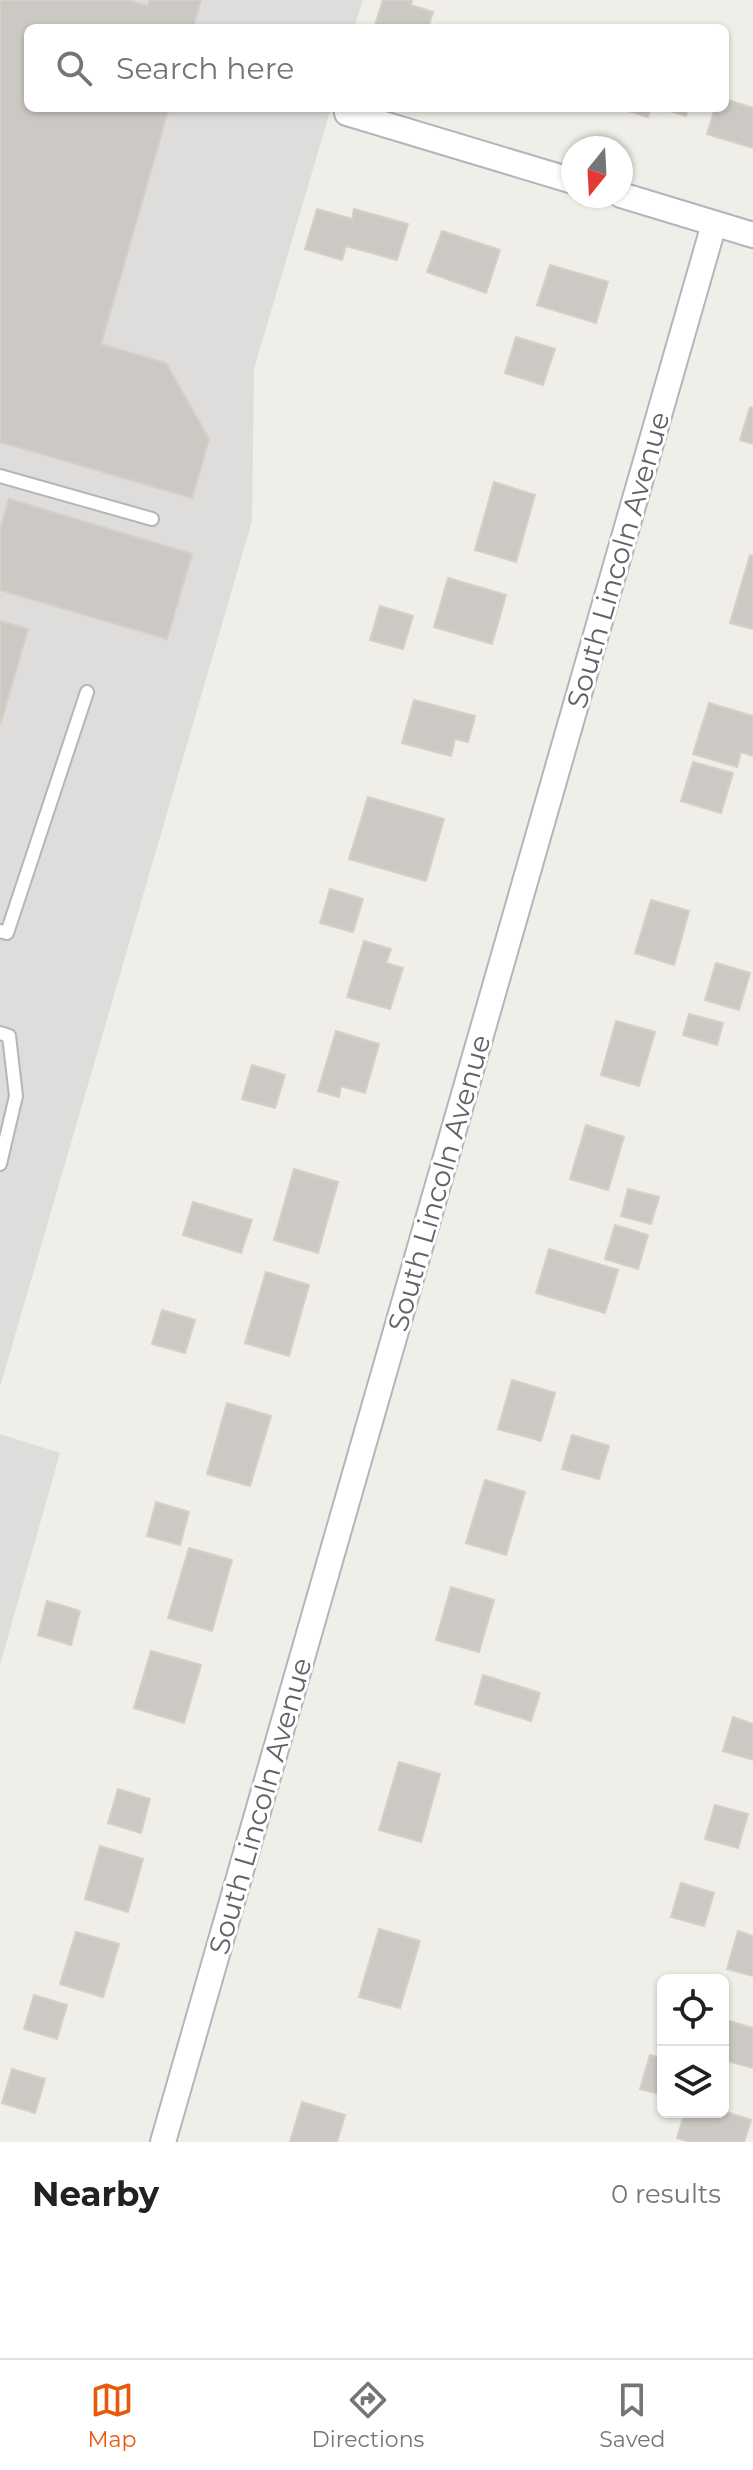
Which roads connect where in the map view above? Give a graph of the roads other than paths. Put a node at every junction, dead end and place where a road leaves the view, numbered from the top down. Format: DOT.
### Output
graph roads {
  1 [pos="347,113"];
  2 [pos="561,177"];
  3 [pos="633,199"];
  4 [pos="714,224"];
  5 [pos="753,235"];
  6 [pos="0,476"];
  7 [pos="152,519"];
  8 [pos="87,692"];
  9 [pos="0,931"];
  10 [pos="0,1033"];
  11 [pos="0,1164"];
  12 [pos="163,2142"];
  1 -- 2 [label="street"];
  3 -- 4 [label="street"];
  4 -- 5 [label="street"];
  4 -- 12 [label="street, South Lincoln Avenue"];
  6 -- 7 [label="lane"];
  8 -- 9 [label="lane"];
  10 -- 11 [label="lane"];
}
